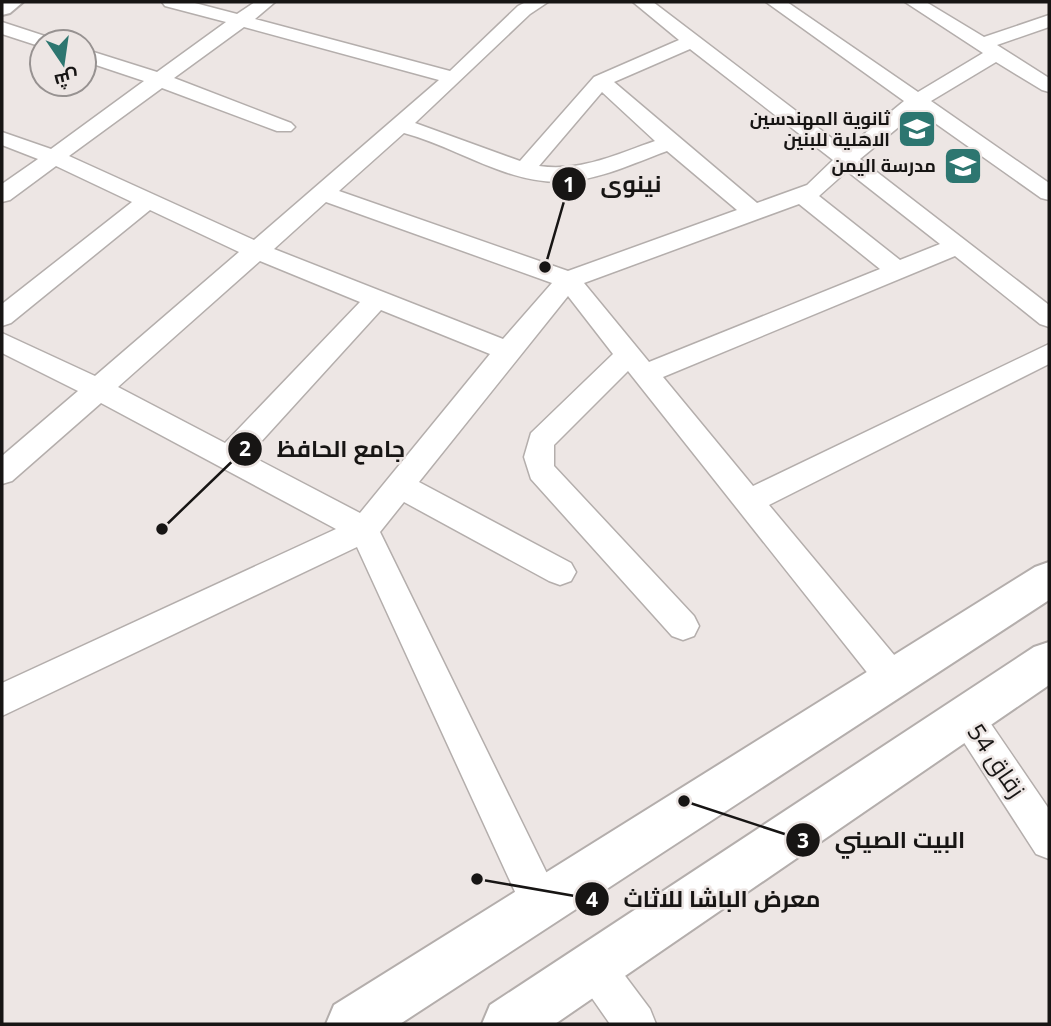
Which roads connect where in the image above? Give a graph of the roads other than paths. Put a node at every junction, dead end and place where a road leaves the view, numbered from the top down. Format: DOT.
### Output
graph roads {
  1 [pos="11,2"];
  2 [pos="171,2"];
  3 [pos="267,2"];
  4 [pos="539,2"];
  5 [pos="642,2"];
  6 [pos="775,2"];
  7 [pos="914,2"];
  8 [pos="2,8"];
  9 [pos="242,20"];
  10 [pos="1049,21"];
  11 [pos="2,28"];
  12 [pos="28,37"];
  13 [pos="692,41"];
  14 [pos="990,49"];
  15 [pos="98,60"];
  16 [pos="454,78"];
  17 [pos="160,80"];
  18 [pos="601,81"];
  19 [pos="1049,86"];
  20 [pos="917,101"];
  21 [pos="397,125"];
  22 [pos="284,127"];
  23 [pos="2,138"];
  24 [pos="670,143"];
  25 [pos="55,158"];
  26 [pos="846,160"];
  27 [pos="525,169"];
  28 [pos="322,193"];
  29 [pos="1049,193"];
  30 [pos="2,195"];
  31 [pos="803,195"];
  32 [pos="148,201"];
  33 [pos="754,213"];
  34 [pos="958,246"];
  35 [pos="256,250"];
  36 [pos="898,271"];
  37 [pos="568,280"];
  38 [pos="377,299"];
  39 [pos="2,317"];
  40 [pos="1049,318"];
  41 [pos="2,342"];
  42 [pos="507,351"];
  43 [pos="1049,354"];
  44 [pos="637,364"];
  45 [pos="98,389"];
  46 [pos="229,458"];
  47 [pos="2,473"];
  48 [pos="400,486"];
  49 [pos="749,502"];
  50 [pos="364,530"];
  51 [pos="560,572"];
  52 [pos="1049,579"];
  53 [pos="683,626"];
  54 [pos="1049,661"];
  55 [pos="892,679"];
  56 [pos="2,700"];
  57 [pos="966,716"];
  58 [pos="1049,841"];
  59 [pos="541,904"];
  60 [pos="594,967"];
  61 [pos="353,1024"];
  62 [pos="509,1024"];
  63 [pos="635,1024"];
  1 -- 8 [label="main road"];
  2 -- 9 [label="street"];
  3 -- 9 [label="street"];
  4 -- 16 [label="street"];
  5 -- 13 [label="street"];
  6 -- 20 [label="street"];
  7 -- 14 [label="street"];
  9 -- 16 [label="street"];
  9 -- 17 [label="street"];
  10 -- 14 [label="street"];
  11 -- 12 [label="street"];
  13 -- 18 [label="street"];
  13 -- 26 [label="street"];
  14 -- 19 [label="street"];
  14 -- 20 [label="street"];
  15 -- 17 [label="street"];
  16 -- 21 [label="street"];
  17 -- 22 [label="street"];
  17 -- 25 [label="street"];
  18 -- 24 [label="street"];
  18 -- 27 [label="street"];
  20 -- 26 [label="street"];
  20 -- 29 [label="street"];
  21 -- 27 [label="street"];
  21 -- 28 [label="street"];
  23 -- 25 [label="street"];
  24 -- 27 [label="street"];
  24 -- 33 [label="street"];
  25 -- 30 [label="street"];
  25 -- 32 [label="street"];
  26 -- 31 [label="street"];
  26 -- 34 [label="street"];
  28 -- 35 [label="street"];
  28 -- 37 [label="street"];
  31 -- 33 [label="street"];
  31 -- 36 [label="street"];
  32 -- 35 [label="street"];
  32 -- 39 [label="street"];
  33 -- 37 [label="street"];
  34 -- 36 [label="street"];
  34 -- 40 [label="street"];
  35 -- 38 [label="street"];
  35 -- 45 [label="street"];
  36 -- 44 [label="street"];
  37 -- 42 [label="street"];
  37 -- 44 [label="street"];
  38 -- 42 [label="street"];
  38 -- 46 [label="street"];
  41 -- 45 [label="street"];
  42 -- 48 [label="street"];
  43 -- 49 [label="street"];
  44 -- 49 [label="street"];
  44 -- 53 [label="street"];
  45 -- 46 [label="street"];
  45 -- 47 [label="street"];
  46 -- 50 [label="street"];
  48 -- 50 [label="street"];
  48 -- 51 [label="street"];
  49 -- 55 [label="street"];
  50 -- 56 [label="street"];
  50 -- 59 [label="street"];
  52 -- 55 [label="main road"];
  54 -- 57 [label="main road"];
  55 -- 59 [label="main road"];
  57 -- 58 [label="street, زقاق 54"];
  57 -- 60 [label="main road"];
  59 -- 61 [label="main road"];
  60 -- 62 [label="main road"];
  60 -- 63 [label="street"];
}
